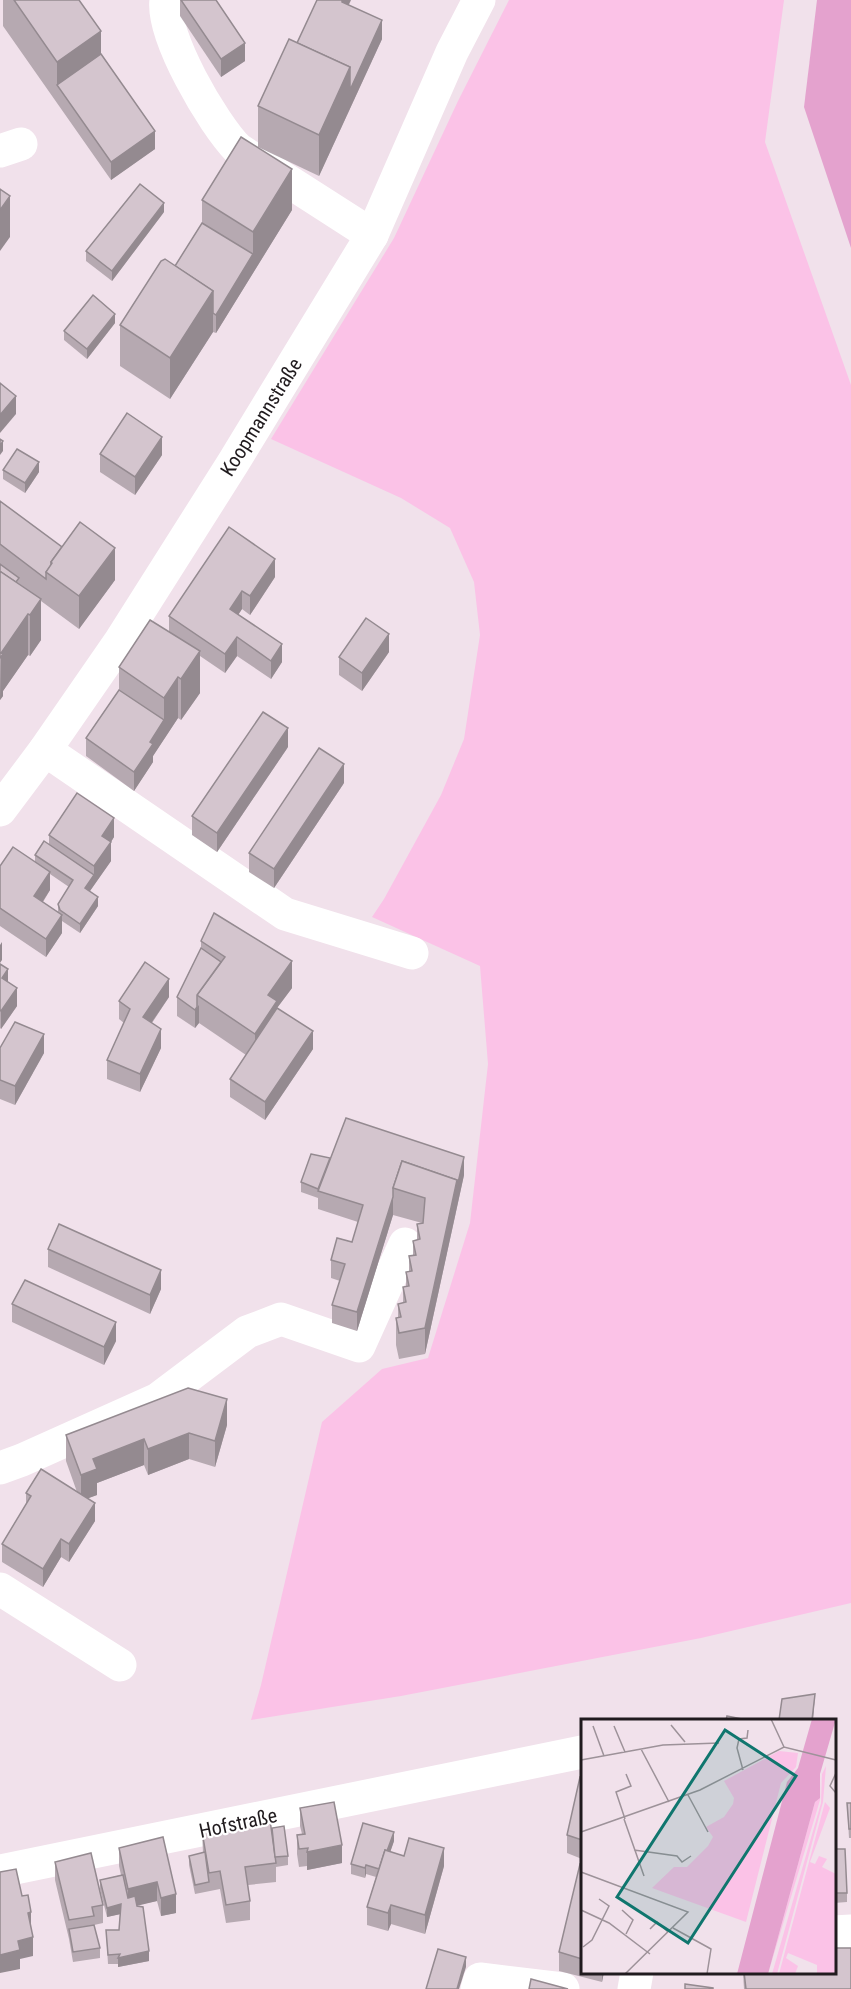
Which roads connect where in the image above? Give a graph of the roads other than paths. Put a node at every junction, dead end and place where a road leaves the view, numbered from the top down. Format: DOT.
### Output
graph roads {
  1 [pos="166,0"];
  2 [pos="478,0"];
  3 [pos="372,235"];
  4 [pos="45,750"];
  5 [pos="0,810"];
  6 [pos="412,953"];
  7 [pos="405,1244"];
  8 [pos="0,1468"];
  9 [pos="0,1589"];
  10 [pos="120,1665"];
  11 [pos="581,1752"];
  12 [pos="0,1871"];
  13 [pos="851,1931"];
  14 [pos="836,1932"];
  15 [pos="638,1974"];
  16 [pos="477,1989"];
  17 [pos="562,1989"];
  18 [pos="634,1989"];
  1 -- 3 [label="street"];
  2 -- 3 [label="street, Koopmannstraße"];
  3 -- 4 [label="street, Koopmannstraße"];
  4 -- 5 [label="street, Koopmannstraße"];
  4 -- 6 [label="street"];
  7 -- 8 [label="street"];
  9 -- 10 [label="street"];
  11 -- 12 [label="street, Hofstraße"];
  13 -- 14 [label="street"];
  15 -- 18 [label="street"];
  16 -- 17 [label="street"];
}
